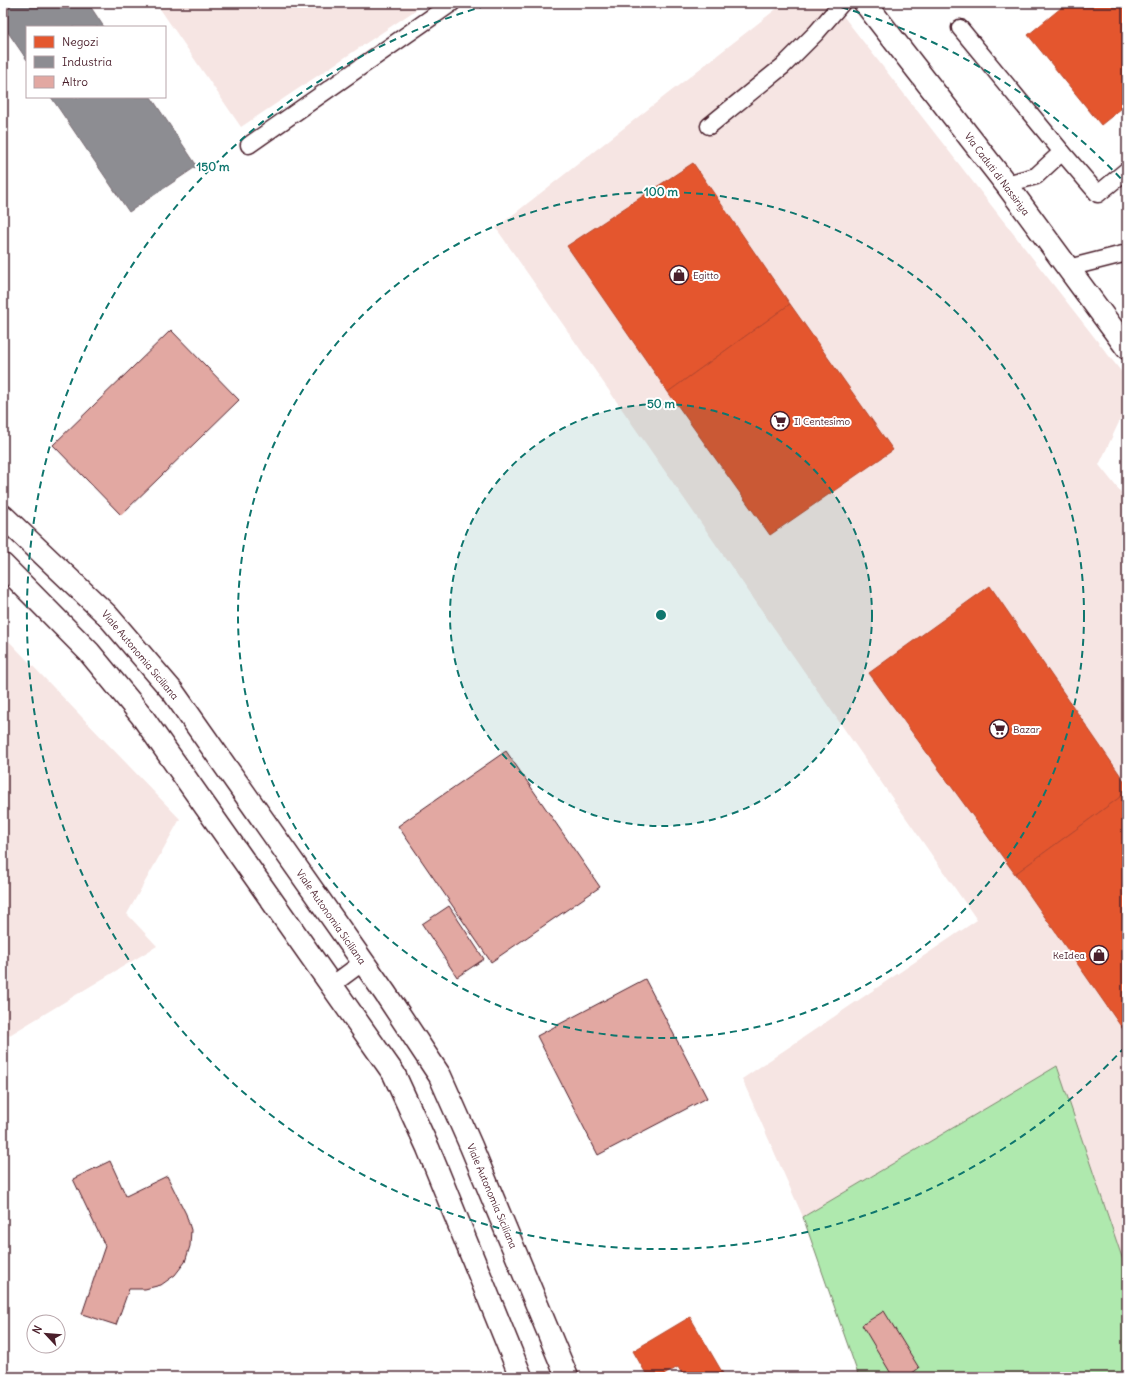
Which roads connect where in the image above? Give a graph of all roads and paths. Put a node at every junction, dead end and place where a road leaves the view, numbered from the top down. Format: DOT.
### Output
graph roads {
  1 [pos="452,3"];
  2 [pos="842,3"];
  3 [pos="865,3"];
  4 [pos="960,28"];
  5 [pos="709,126"];
  6 [pos="249,144"];
  7 [pos="1062,152"];
  8 [pos="1127,170"];
  9 [pos="1006,184"];
  10 [pos="1127,253"];
  11 [pos="1068,268"];
  12 [pos="1127,348"];
  13 [pos="3,516"];
  14 [pos="3,565"];
  15 [pos="363,962"];
  16 [pos="332,985"];
  17 [pos="521,1377"];
  18 [pos="567,1377"];
  1 -- 6 [label="lane"];
  2 -- 5 [label="lane"];
  3 -- 9 [label="street, Via Caduti di Nassiriya"];
  4 -- 7 [label="lane"];
  7 -- 8 [label="lane"];
  7 -- 9 [label="lane"];
  9 -- 11 [label="street, Via Caduti di Nassiriya"];
  10 -- 11 [label="lane"];
  11 -- 12 [label="street, Via Caduti di Nassiriya"];
  13 -- 15 [label="street, Viale Autonomia Siciliana"];
  14 -- 16 [label="street"];
  15 -- 16 [label="lane"];
  15 -- 18 [label="street, Viale Autonomia Siciliana"];
  16 -- 17 [label="street"];
}
